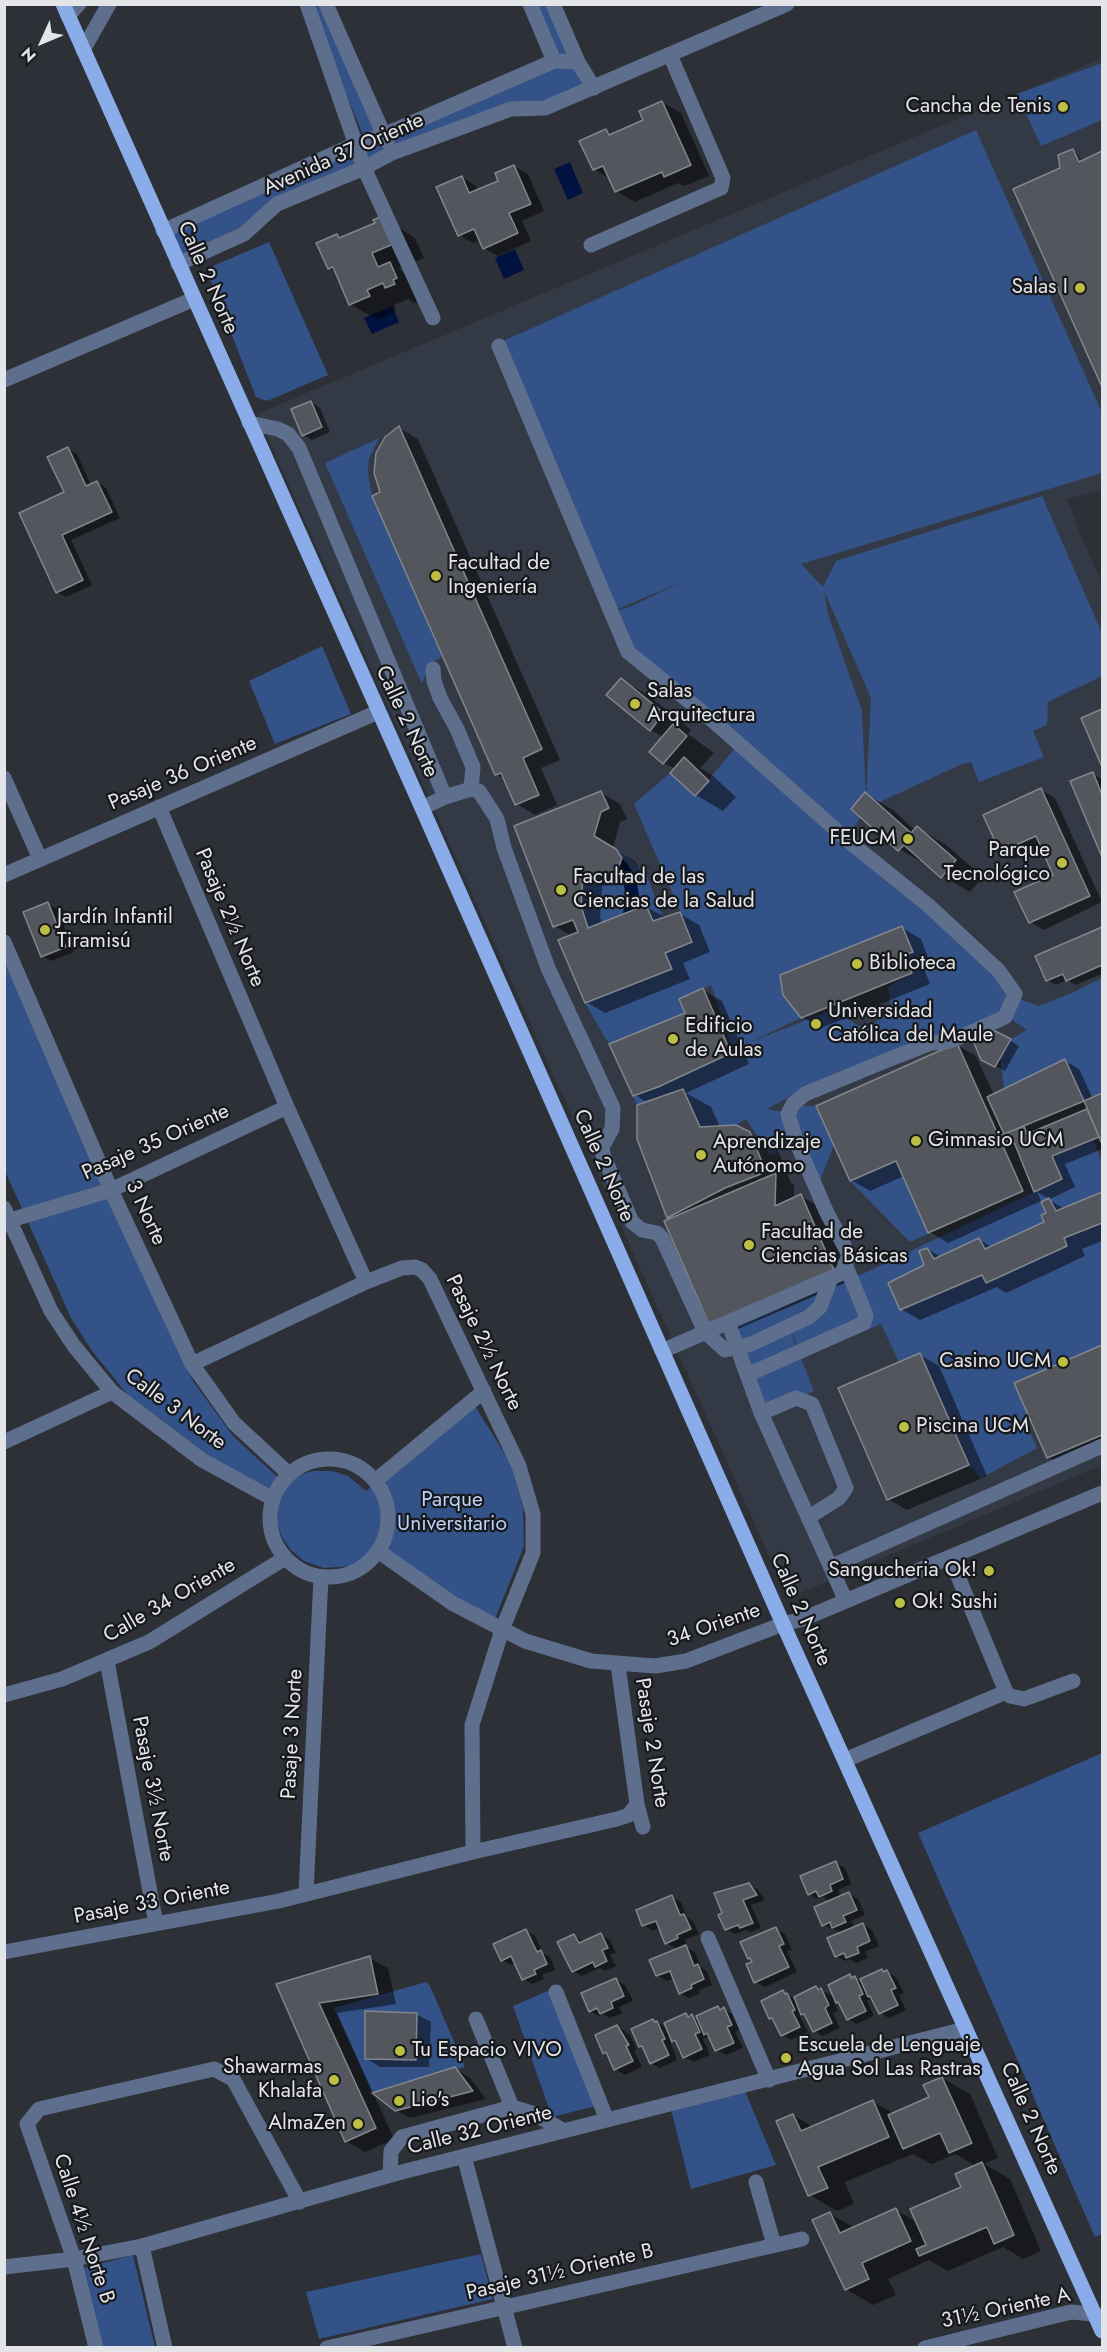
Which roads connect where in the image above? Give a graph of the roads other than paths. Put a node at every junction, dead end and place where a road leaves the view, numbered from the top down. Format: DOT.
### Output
graph roads {
  1 [pos="79,4"];
  2 [pos="109,4"];
  3 [pos="307,4"];
  4 [pos="326,4"];
  5 [pos="530,4"];
  6 [pos="554,4"];
  7 [pos="787,4"];
  8 [pos="65,10"];
  9 [pos="83,50"];
  10 [pos="670,55"];
  11 [pos="554,61"];
  12 [pos="578,62"];
  13 [pos="594,88"];
  14 [pos="490,90"];
  15 [pos="502,112"];
  16 [pos="384,135"];
  17 [pos="355,144"];
  18 [pos="392,153"];
  19 [pos="364,168"];
  20 [pos="164,231"];
  21 [pos="591,245"];
  22 [pos="178,264"];
  23 [pos="194,299"];
  24 [pos="433,318"];
  25 [pos="499,346"];
  26 [pos="4,380"];
  27 [pos="249,423"];
  28 [pos="434,669"];
  29 [pos="378,712"];
  30 [pos="4,778"];
  31 [pos="471,789"];
  32 [pos="445,797"];
  33 [pos="159,807"];
  34 [pos="422,808"];
  35 [pos="40,859"];
  36 [pos="4,874"];
  37 [pos="4,942"];
  38 [pos="287,1107"];
  39 [pos="111,1190"];
  40 [pos="6,1217"];
  41 [pos="845,1264"];
  42 [pos="831,1278"];
  43 [pos="366,1282"];
  44 [pos="728,1322"];
  45 [pos="705,1332"];
  46 [pos="738,1348"];
  47 [pos="662,1351"];
  48 [pos="192,1364"];
  49 [pos="747,1375"];
  50 [pos="484,1391"];
  51 [pos="112,1392"];
  52 [pos="761,1413"];
  53 [pos="4,1442"];
  54 [pos="1102,1446"];
  55 [pos="289,1474"];
  56 [pos="375,1481"];
  57 [pos="1102,1493"];
  58 [pos="273,1499"];
  59 [pos="809,1518"];
  60 [pos="378,1551"];
  61 [pos="285,1557"];
  62 [pos="950,1557"];
  63 [pos="832,1566"];
  64 [pos="321,1577"];
  65 [pos="846,1601"];
  66 [pos="783,1624"];
  67 [pos="502,1630"];
  68 [pos="107,1661"];
  69 [pos="618,1665"];
  70 [pos="1072,1681"];
  71 [pos="1006,1692"];
  72 [pos="4,1695"];
  73 [pos="845,1760"];
  74 [pos="637,1804"];
  75 [pos="643,1827"];
  76 [pos="472,1852"];
  77 [pos="306,1893"];
  78 [pos="156,1924"];
  79 [pos="708,1938"];
  80 [pos="4,1952"];
  81 [pos="556,1992"];
  82 [pos="477,2019"];
  83 [pos="965,2029"];
  84 [pos="769,2080"];
  85 [pos="512,2108"];
  86 [pos="607,2120"];
  87 [pos="564,2131"];
  88 [pos="464,2156"];
  89 [pos="390,2175"];
  90 [pos="756,2182"];
  91 [pos="300,2202"];
  92 [pos="802,2239"];
  93 [pos="774,2245"];
  94 [pos="142,2246"];
  95 [pos="74,2259"];
  96 [pos="4,2267"];
  97 [pos="505,2307"];
  98 [pos="1099,2316"];
  99 [pos="1102,2331"];
  100 [pos="948,2345"];
  101 [pos="96,2348"];
  102 [pos="165,2348"];
  103 [pos="327,2348"];
  104 [pos="515,2348"];
  105 [pos="926,2348"];
  1 -- 8 [label="street, Calle 2 Norte"];
  2 -- 9 [label="street"];
  3 -- 17 [label="street"];
  4 -- 16 [label="street"];
  5 -- 11 [label="street"];
  6 -- 12 [label="street"];
  7 -- 10 [label="street, Avenida 37 Oriente"];
  8 -- 9 [label="main road, Calle 2 Norte"];
  9 -- 20 [label="main road, Calle 2 Norte"];
  10 -- 13 [label="street, Avenida 37 Oriente"];
  10 -- 21 [label="street"];
  11 -- 12 [label="street, Avenida 37 Oriente"];
  11 -- 14 [label="street, Avenida 37 Oriente"];
  12 -- 13 [label="street"];
  13 -- 15 [label="street, Avenida 37 Oriente"];
  14 -- 15 [label="street"];
  14 -- 16 [label="street, Avenida 37 Oriente"];
  15 -- 18 [label="street, Avenida 37 Oriente"];
  16 -- 17 [label="street, Avenida 37 Oriente"];
  16 -- 18 [label="street"];
  17 -- 19 [label="street"];
  17 -- 20 [label="street, Avenida 37 Oriente"];
  18 -- 19 [label="street, Avenida 37 Oriente"];
  19 -- 22 [label="street, Avenida 37 Oriente"];
  19 -- 24 [label="street"];
  20 -- 22 [label="main road, Calle 2 Norte"];
  22 -- 23 [label="main road, Calle 2 Norte"];
  23 -- 26 [label="street"];
  23 -- 27 [label="main road, Calle 2 Norte"];
  25 -- 41 [label="street"];
  27 -- 29 [label="main road, Calle 2 Norte"];
  27 -- 32 [label="street"];
  28 -- 31 [label="street"];
  29 -- 33 [label="street, Pasaje 36 Oriente"];
  29 -- 34 [label="main road, Calle 2 Norte"];
  30 -- 35 [label="street"];
  31 -- 32 [label="street"];
  31 -- 45 [label="street"];
  32 -- 34 [label="street"];
  33 -- 35 [label="street, Pasaje 36 Oriente"];
  33 -- 38 [label="street, Pasaje 2½ Norte"];
  34 -- 47 [label="main road, Calle 2 Norte"];
  35 -- 36 [label="street, Pasaje 36 Oriente"];
  37 -- 39 [label="street, 3 Norte"];
  38 -- 39 [label="street, Pasaje 35 Oriente"];
  38 -- 43 [label="street, Pasaje 2½ Norte"];
  39 -- 40 [label="street, Pasaje 35 Oriente"];
  39 -- 48 [label="street, 3 Norte"];
  40 -- 51 [label="street, Calle 3 Norte"];
  41 -- 42 [label="street"];
  41 -- 49 [label="street"];
  42 -- 44 [label="street"];
  42 -- 46 [label="street"];
  43 -- 48 [label="street"];
  43 -- 50 [label="street, Pasaje 2½ Norte"];
  44 -- 45 [label="street"];
  44 -- 46 [label="street"];
  45 -- 46 [label="street"];
  45 -- 47 [label="street"];
  46 -- 49 [label="street"];
  47 -- 66 [label="main road, Calle 2 Norte"];
  48 -- 55 [label="street, 3 Norte"];
  49 -- 52 [label="street"];
  50 -- 56 [label="street"];
  50 -- 67 [label="street, Pasaje 2½ Norte"];
  51 -- 53 [label="street"];
  51 -- 58 [label="street, Calle 3 Norte"];
  52 -- 59 [label="street"];
  52 -- 59 [label="street"];
  54 -- 63 [label="street"];
  55 -- 56 [label="street"];
  55 -- 58 [label="street"];
  56 -- 60 [label="street"];
  57 -- 62 [label="street, 34 Oriente"];
  58 -- 61 [label="street"];
  59 -- 63 [label="street"];
  60 -- 64 [label="street"];
  60 -- 67 [label="street, 34 Oriente"];
  61 -- 64 [label="street"];
  61 -- 68 [label="street, Calle 34 Oriente"];
  62 -- 65 [label="street, 34 Oriente"];
  62 -- 71 [label="street"];
  63 -- 65 [label="street"];
  64 -- 77 [label="street, Pasaje 3 Norte"];
  65 -- 66 [label="street, 34 Oriente"];
  66 -- 69 [label="street, 34 Oriente"];
  66 -- 73 [label="main road, Calle 2 Norte"];
  67 -- 69 [label="street, 34 Oriente"];
  67 -- 76 [label="street, Pasaje 2½ Norte"];
  68 -- 72 [label="street, Calle 34 Oriente"];
  68 -- 78 [label="street, Pasaje 3½ Norte"];
  69 -- 74 [label="street, Pasaje 2 Norte"];
  70 -- 71 [label="street"];
  71 -- 73 [label="street"];
  73 -- 83 [label="main road, Calle 2 Norte"];
  74 -- 75 [label="street, Pasaje 2 Norte"];
  74 -- 76 [label="street, Pasaje 33 Oriente"];
  76 -- 77 [label="street, Pasaje 33 Oriente"];
  77 -- 78 [label="street, Pasaje 33 Oriente"];
  78 -- 80 [label="street, Pasaje 33 Oriente"];
  79 -- 84 [label="street"];
  81 -- 86 [label="street"];
  82 -- 85 [label="street"];
  83 -- 84 [label="street, Calle 32 Oriente"];
  83 -- 98 [label="main road, Calle 2 Norte"];
  84 -- 86 [label="street, Calle 32 Oriente"];
  85 -- 87 [label="street"];
  85 -- 89 [label="street"];
  86 -- 87 [label="street, Calle 32 Oriente"];
  87 -- 88 [label="street, Calle 32 Oriente"];
  88 -- 89 [label="street, Calle 32 Oriente"];
  88 -- 97 [label="street"];
  89 -- 91 [label="street, Calle 32 Oriente"];
  90 -- 93 [label="street"];
  91 -- 94 [label="street, Calle 32 Oriente"];
  91 -- 95 [label="street, Calle 4½ Norte B"];
  92 -- 93 [label="street, Pasaje 31½ Oriente B"];
  93 -- 97 [label="street, Pasaje 31½ Oriente B"];
  94 -- 95 [label="street, Calle 32 Oriente"];
  94 -- 102 [label="street"];
  95 -- 96 [label="street, Calle 32 Oriente"];
  95 -- 101 [label="street, Calle 4½ Norte B"];
  97 -- 103 [label="street, Pasaje 31½ Oriente B"];
  97 -- 104 [label="street"];
  98 -- 99 [label="main road, Calle 2 Norte"];
  98 -- 100 [label="street, 31½ Oriente A"];
  100 -- 105 [label="street, 31½ Oriente A"];
}
